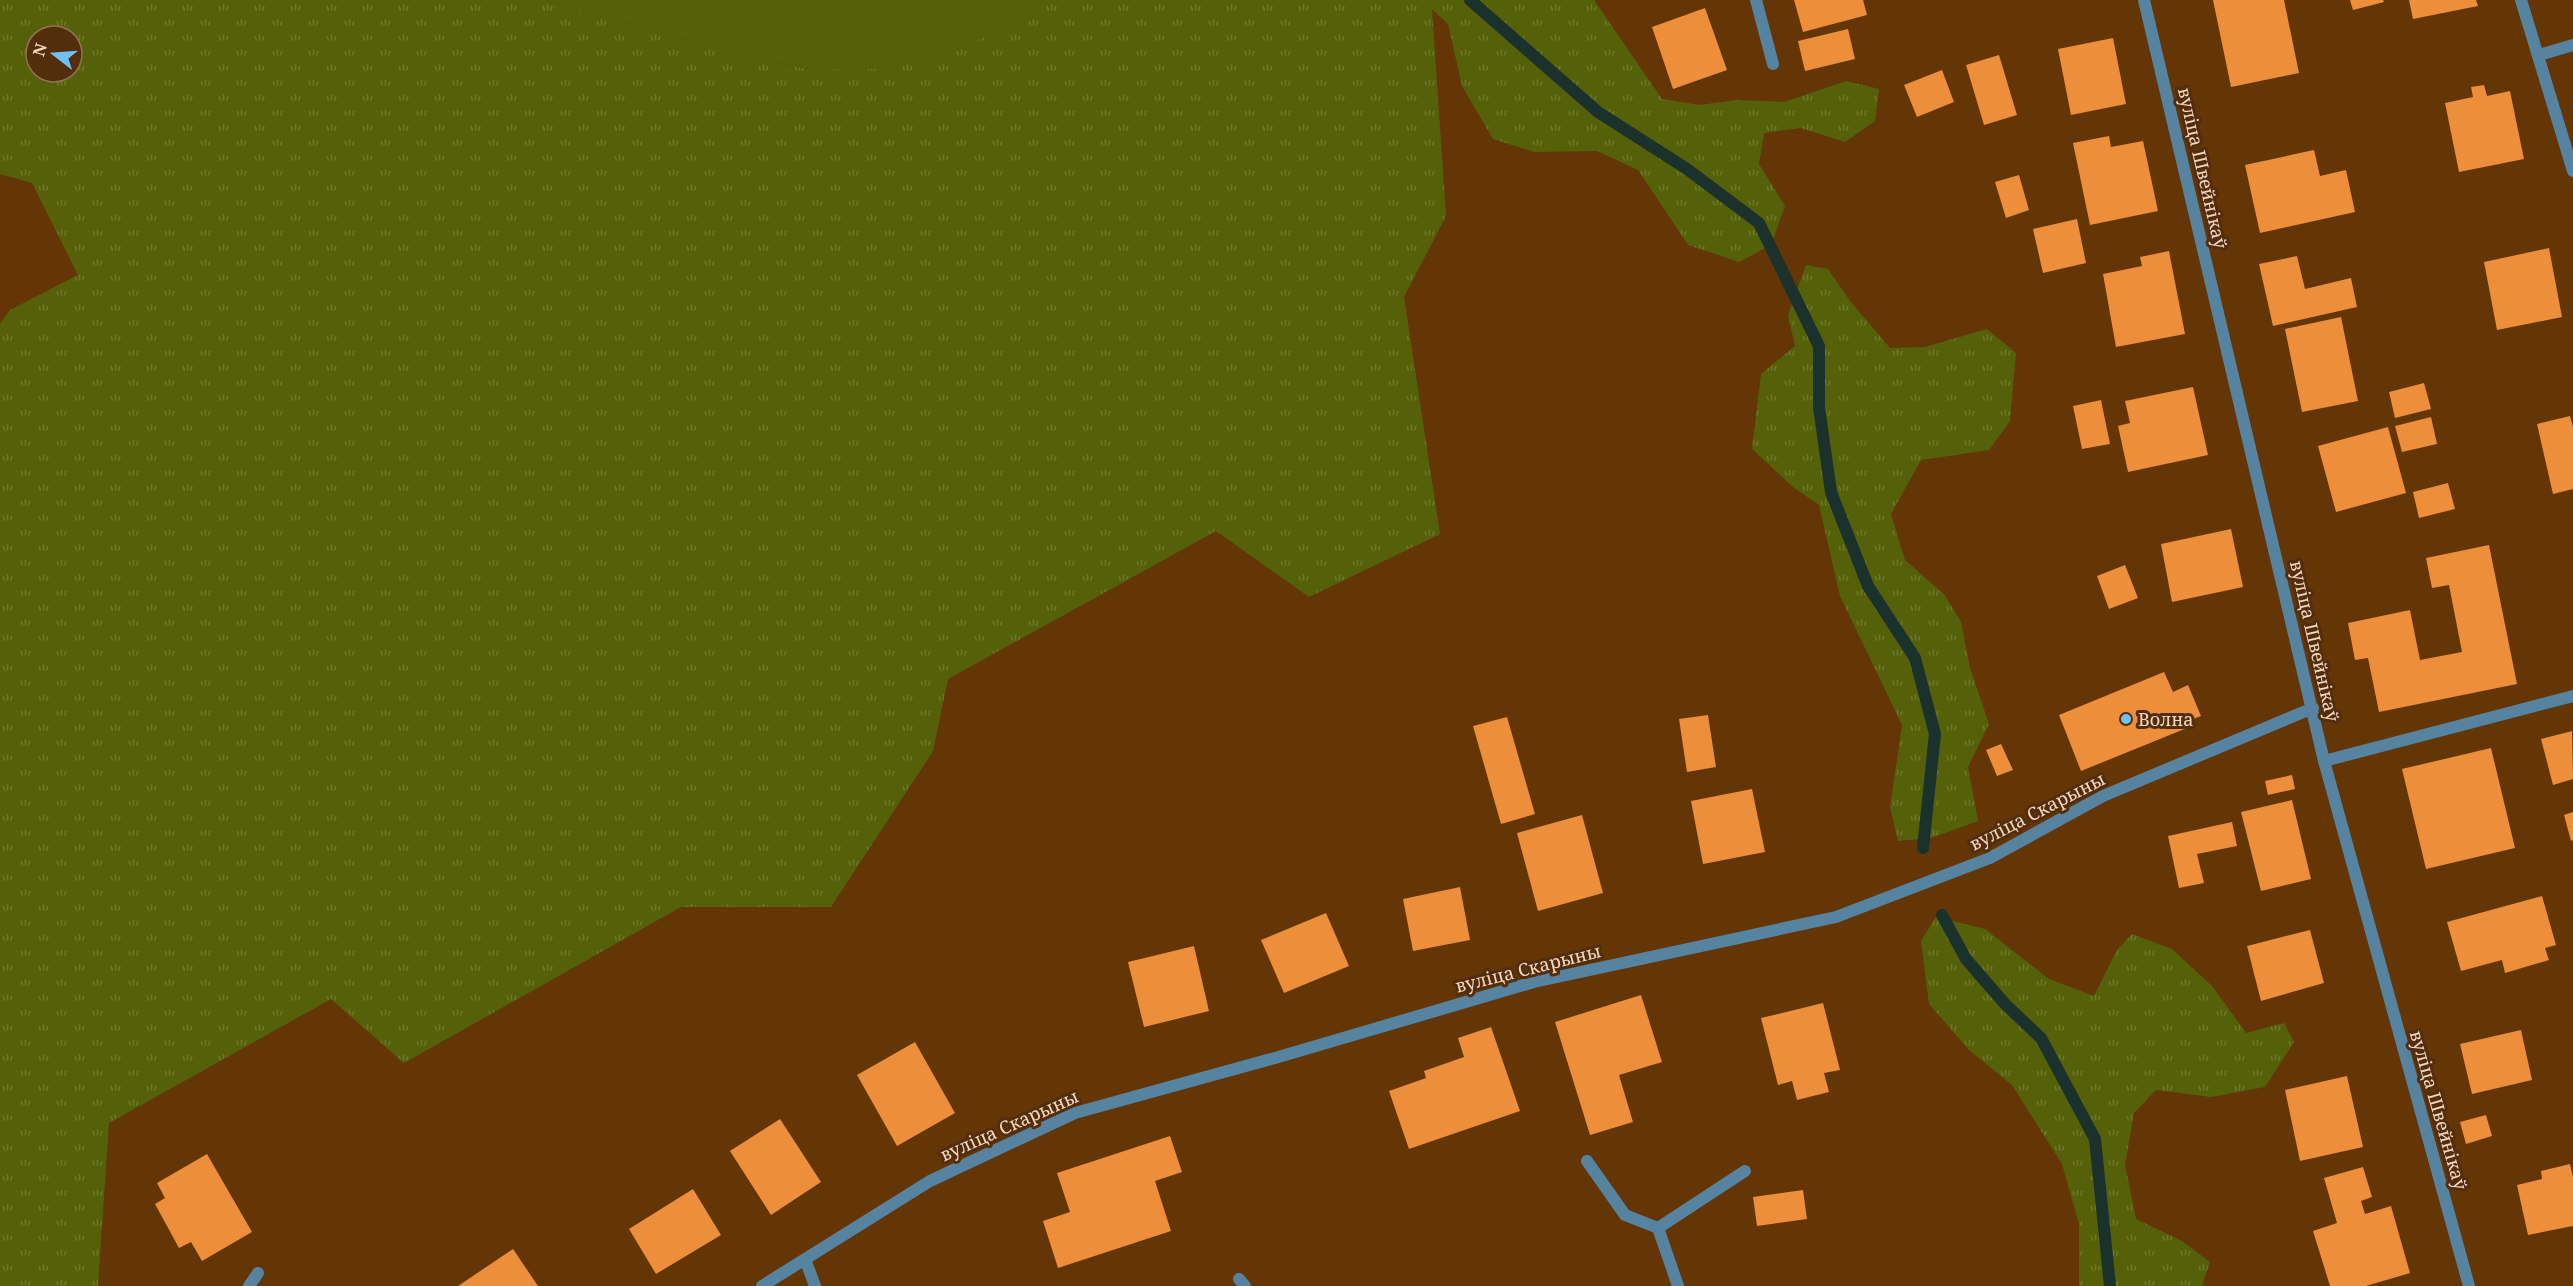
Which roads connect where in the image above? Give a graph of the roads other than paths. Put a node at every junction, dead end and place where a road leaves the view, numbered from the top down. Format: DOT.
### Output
graph roads {
  1 [pos="1756,0"];
  2 [pos="2144,0"];
  3 [pos="2521,0"];
  4 [pos="2573,45"];
  5 [pos="2539,55"];
  6 [pos="1773,63"];
  7 [pos="2573,171"];
  8 [pos="2573,696"];
  9 [pos="2313,708"];
  10 [pos="2324,761"];
  11 [pos="1587,1161"];
  12 [pos="1745,1171"];
  13 [pos="1658,1228"];
  14 [pos="805,1259"];
  15 [pos="258,1273"];
  16 [pos="249,1286"];
  17 [pos="762,1286"];
  18 [pos="815,1286"];
  19 [pos="1678,1286"];
  20 [pos="2469,1286"];
  1 -- 6 [label="street"];
  2 -- 9 [label="street, вуліца Швейнікаў"];
  3 -- 5 [label="street"];
  4 -- 5 [label="street"];
  5 -- 7 [label="street"];
  8 -- 10 [label="street"];
  9 -- 10 [label="street, вуліца Швейнікаў"];
  9 -- 14 [label="street, вуліца Скарыны"];
  10 -- 20 [label="street, вуліца Швейнікаў"];
  11 -- 13 [label="street"];
  12 -- 13 [label="street"];
  13 -- 19 [label="street"];
  14 -- 17 [label="street, вуліца Скарыны"];
  14 -- 18 [label="street"];
  15 -- 16 [label="street"];
}
